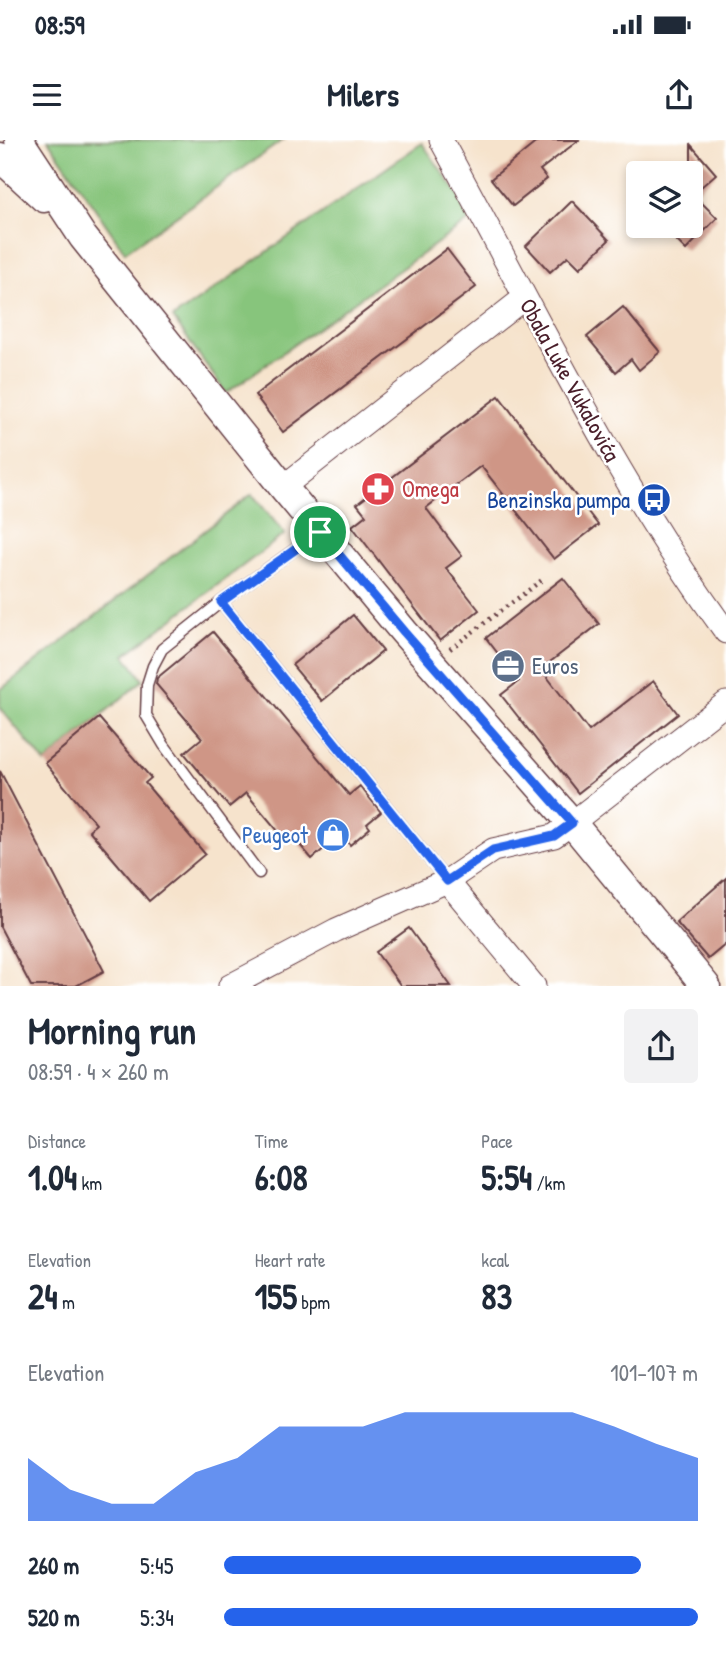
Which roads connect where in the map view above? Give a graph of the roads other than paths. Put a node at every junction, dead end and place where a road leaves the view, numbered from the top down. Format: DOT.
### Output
graph roads {
  1 [pos="19,140"];
  2 [pos="441,140"];
  3 [pos="0,157"];
  4 [pos="83,237"];
  5 [pos="524,298"];
  6 [pos="283,487"];
  7 [pos="320,532"];
  8 [pos="221,602"];
  9 [pos="719,607"];
  10 [pos="726,632"];
  11 [pos="726,704"];
  12 [pos="572,823"];
  13 [pos="259,873"];
  14 [pos="447,881"];
  15 [pos="230,986"];
  16 [pos="534,986"];
  17 [pos="706,986"];
  1 -- 4 [label="street"];
  2 -- 5 [label="street, Obala Luke Vukalovića"];
  3 -- 4 [label="street"];
  4 -- 6 [label="street"];
  5 -- 6 [label="street"];
  5 -- 9 [label="street, Obala Luke Vukalovića"];
  6 -- 7 [label="street"];
  7 -- 8 [label="lane"];
  7 -- 12 [label="street"];
  8 -- 13 [label="lane"];
  8 -- 14 [label="lane"];
  9 -- 10 [label="street, Obala Luke Vukalovića"];
  11 -- 12 [label="street"];
  12 -- 14 [label="street"];
  12 -- 17 [label="street"];
  14 -- 15 [label="street"];
  14 -- 16 [label="street"];
}
